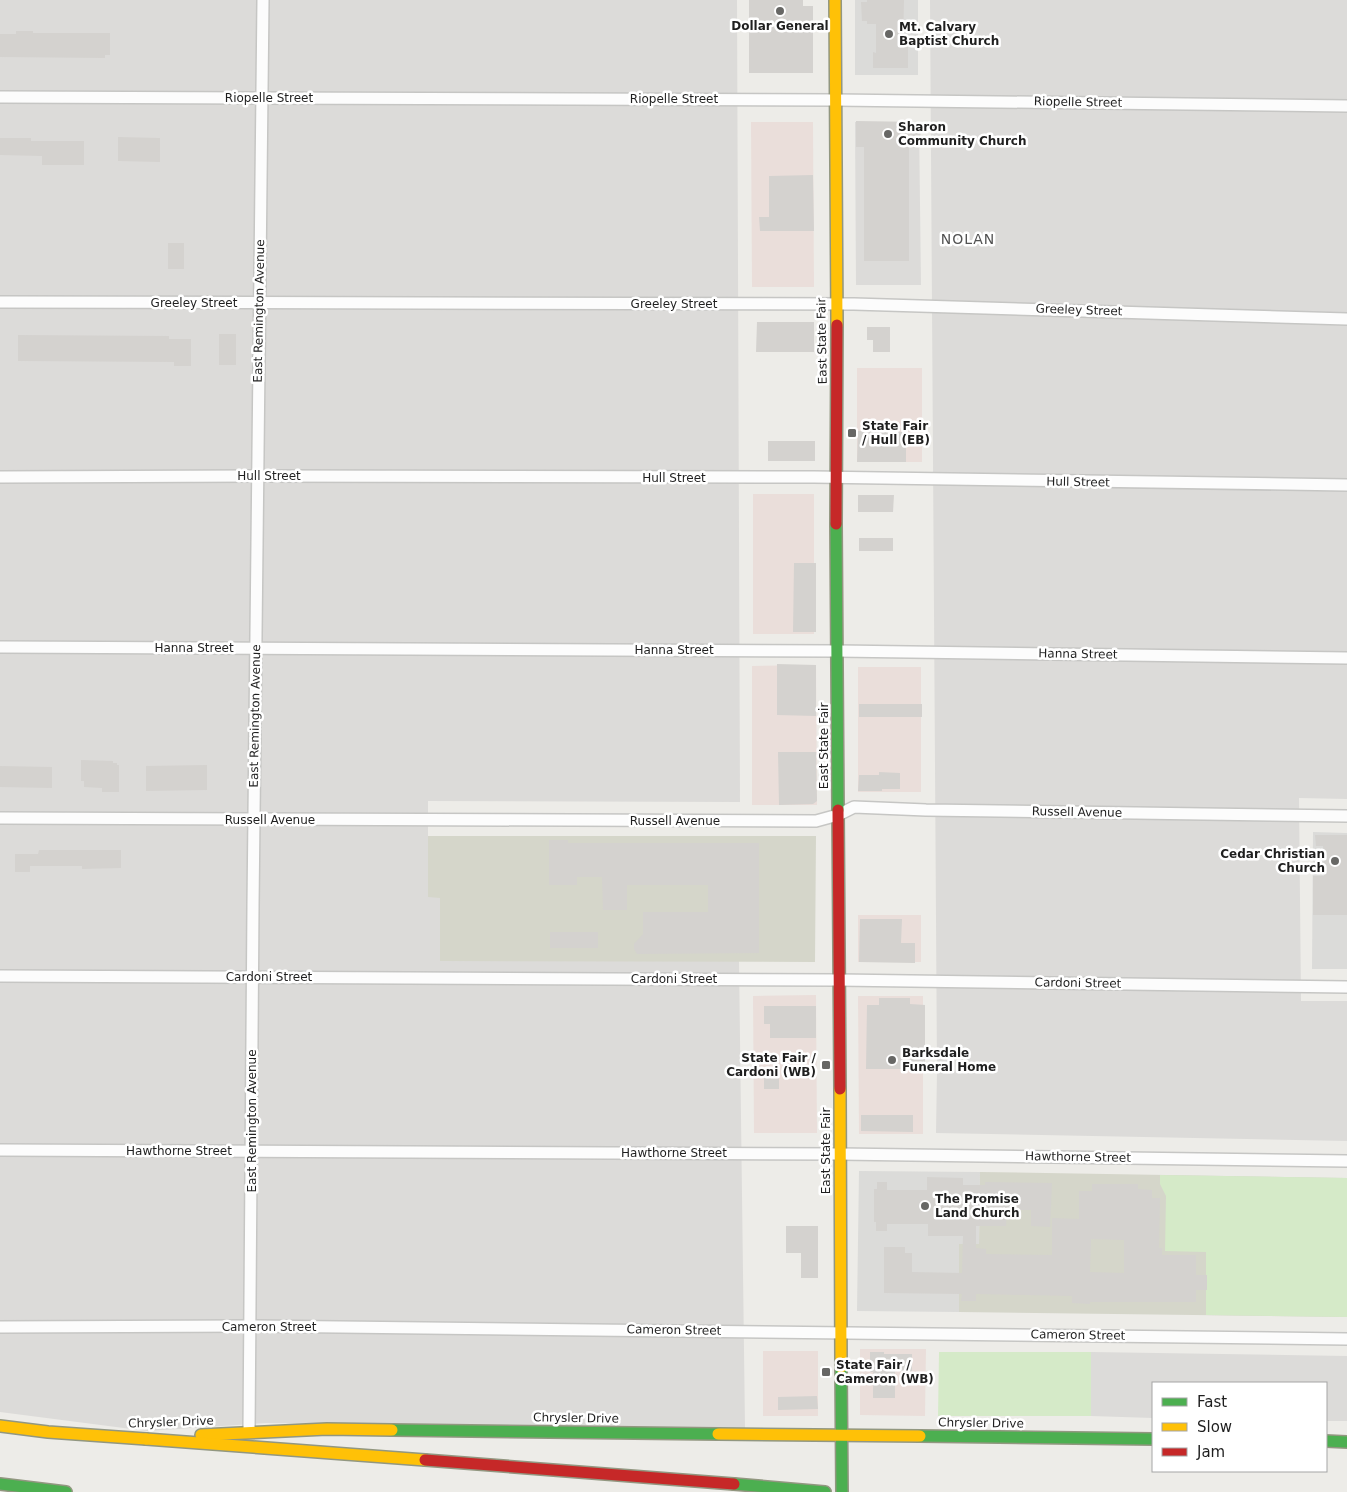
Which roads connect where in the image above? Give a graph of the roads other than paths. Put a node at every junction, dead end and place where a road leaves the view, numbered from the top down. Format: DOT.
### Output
graph roads {
  1 [pos="263,0"];
  2 [pos="835,0"];
  3 [pos="0,97"];
  4 [pos="262,98"];
  5 [pos="836,100"];
  6 [pos="1347,106"];
  7 [pos="0,302"];
  8 [pos="259,303"];
  9 [pos="836,304"];
  10 [pos="1347,320"];
  11 [pos="258,476"];
  12 [pos="0,477"];
  13 [pos="836,478"];
  14 [pos="1347,485"];
  15 [pos="0,647"];
  16 [pos="255,649"];
  17 [pos="838,651"];
  18 [pos="1347,658"];
  19 [pos="838,815"];
  20 [pos="1347,816"];
  21 [pos="0,818"];
  22 [pos="254,820"];
  23 [pos="0,976"];
  24 [pos="253,977"];
  25 [pos="839,980"];
  26 [pos="1347,987"];
  27 [pos="0,1150"];
  28 [pos="252,1151"];
  29 [pos="840,1154"];
  30 [pos="1347,1161"];
  31 [pos="0,1326"];
  32 [pos="250,1326"];
  33 [pos="841,1332"];
  34 [pos="1347,1338"];
  35 [pos="0,1426"];
  36 [pos="249,1432"];
  37 [pos="842,1434"];
  38 [pos="146,1439"];
  39 [pos="1152,1439"];
  40 [pos="1327,1441"];
  41 [pos="1347,1442"];
  42 [pos="0,1484"];
  43 [pos="66,1492"];
  44 [pos="825,1492"];
  45 [pos="842,1492"];
  1 -- 4 [label="street, East Remington Avenue"];
  2 -- 5 [label="main road, East State Fair"];
  3 -- 4 [label="street, Riopelle Street"];
  4 -- 5 [label="street, Riopelle Street"];
  4 -- 8 [label="street, East Remington Avenue"];
  5 -- 6 [label="street, Riopelle Street"];
  5 -- 9 [label="main road, East State Fair"];
  7 -- 8 [label="street, Greeley Street"];
  8 -- 9 [label="street, Greeley Street"];
  8 -- 11 [label="street, East Remington Avenue"];
  9 -- 10 [label="street, Greeley Street"];
  9 -- 13 [label="main road, East State Fair"];
  11 -- 12 [label="street, Hull Street"];
  11 -- 13 [label="street, Hull Street"];
  11 -- 16 [label="street, East Remington Avenue"];
  13 -- 14 [label="street, Hull Street"];
  13 -- 17 [label="main road, East State Fair"];
  15 -- 16 [label="street, Hanna Street"];
  16 -- 17 [label="street, Hanna Street"];
  16 -- 22 [label="street, East Remington Avenue"];
  17 -- 18 [label="street, Hanna Street"];
  17 -- 19 [label="main road, East State Fair"];
  19 -- 20 [label="street, Russell Avenue"];
  19 -- 22 [label="street, Russell Avenue"];
  19 -- 25 [label="main road, East State Fair"];
  21 -- 22 [label="street, Russell Avenue"];
  22 -- 24 [label="street, East Remington Avenue"];
  23 -- 24 [label="street, Cardoni Street"];
  24 -- 25 [label="street, Cardoni Street"];
  24 -- 28 [label="street, East Remington Avenue"];
  25 -- 26 [label="street, Cardoni Street"];
  25 -- 29 [label="main road, East State Fair"];
  27 -- 28 [label="street, Hawthorne Street"];
  28 -- 29 [label="street, Hawthorne Street"];
  28 -- 32 [label="street, East Remington Avenue"];
  29 -- 30 [label="street, Hawthorne Street"];
  29 -- 33 [label="main road, East State Fair"];
  31 -- 32 [label="street, Cameron Street"];
  32 -- 33 [label="street, Cameron Street"];
  32 -- 36 [label="street, East Remington Avenue"];
  33 -- 34 [label="street, Cameron Street"];
  33 -- 37 [label="main road, East State Fair"];
  35 -- 38 [label="main road, Chrysler Drive"];
  36 -- 37 [label="main road, Chrysler Drive"];
  36 -- 38 [label="main road, Chrysler Drive"];
  37 -- 39 [label="main road, Chrysler Drive"];
  37 -- 45 [label="main road, East State Fair"];
  38 -- 44 [label="main road"];
  40 -- 41 [label="main road"];
  42 -- 43 [label="main road"];
}
